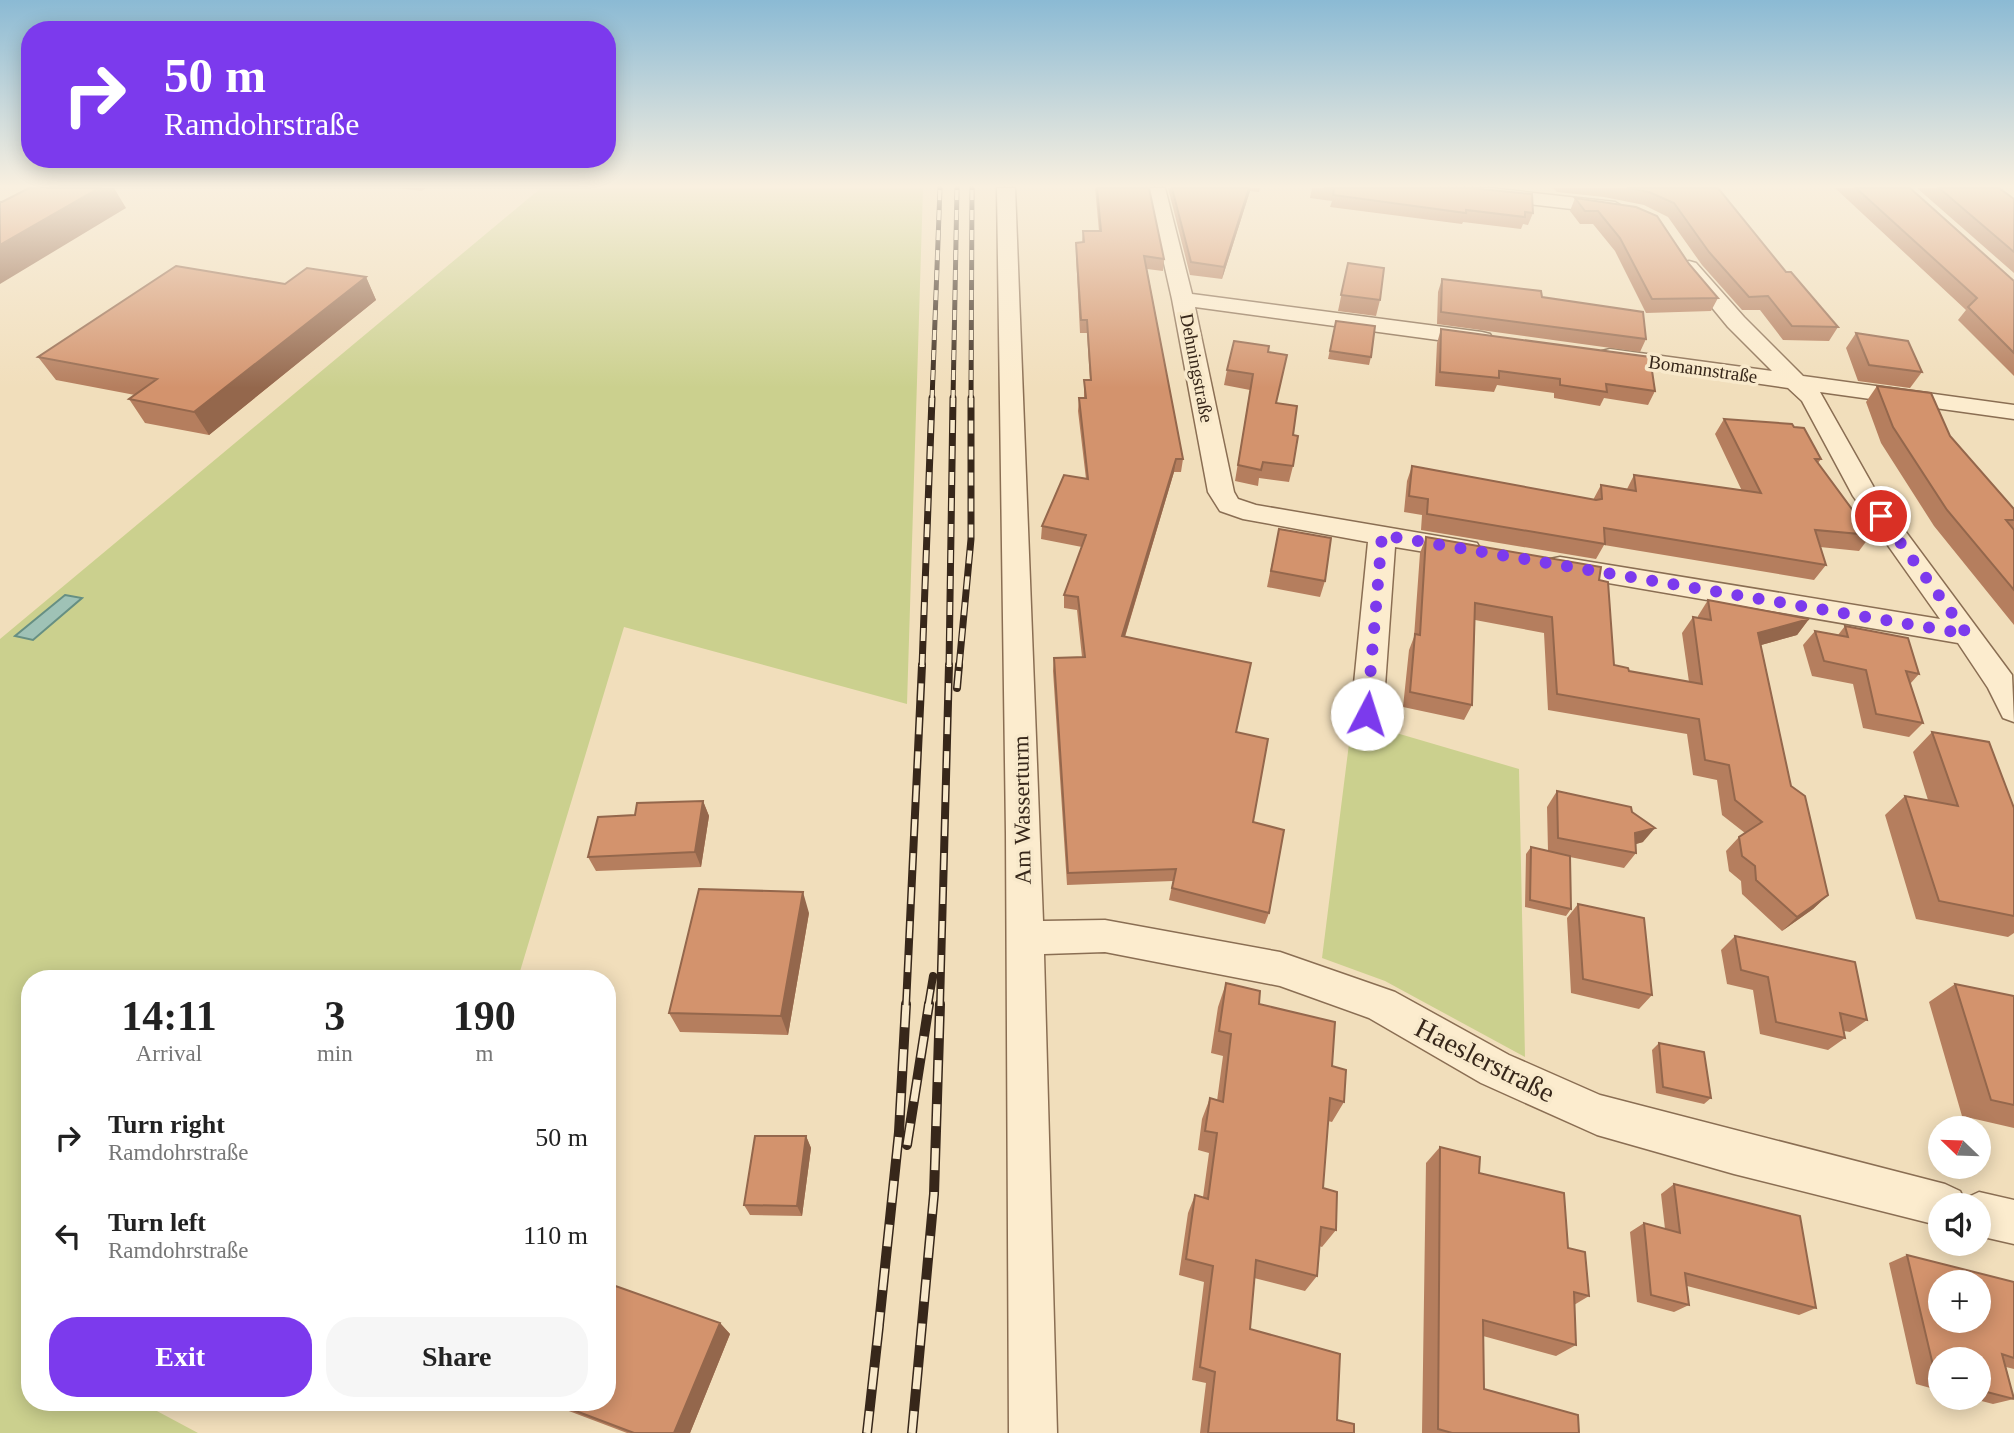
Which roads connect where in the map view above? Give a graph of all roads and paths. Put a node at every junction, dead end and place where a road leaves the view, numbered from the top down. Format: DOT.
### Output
graph roads {
  1 [pos="1008,255"];
  2 [pos="1172,255"];
  3 [pos="1681,255"];
  4 [pos="1183,299"];
  5 [pos="1497,341"];
  6 [pos="1593,354"];
  7 [pos="1798,382"];
  8 [pos="2014,412"];
  9 [pos="1382,535"];
  10 [pos="1489,553"];
  11 [pos="1529,560"];
  12 [pos="1967,634"];
  13 [pos="2014,710"];
  14 [pos="1367,714"];
  15 [pos="1024,938"];
  16 [pos="1928,1202"];
  17 [pos="1991,1217"];
  18 [pos="2014,1222"];
  19 [pos="1034,1433"];
  1 -- 15 [label="street, Am Wasserturm"];
  2 -- 4 [label="street, Dehningstraße"];
  3 -- 7 [label="street"];
  4 -- 5 [label="street"];
  4 -- 9 [label="street, Dehningstraße"];
  6 -- 7 [label="street, Bomannstraße"];
  7 -- 8 [label="street, Bomannstraße"];
  7 -- 12 [label="street"];
  9 -- 10 [label="street"];
  9 -- 14 [label="street"];
  11 -- 12 [label="street"];
  12 -- 13 [label="street"];
  15 -- 16 [label="street, Haeslerstraße"];
  15 -- 19 [label="street, Am Wasserturm"];
  17 -- 18 [label="street"];
}
